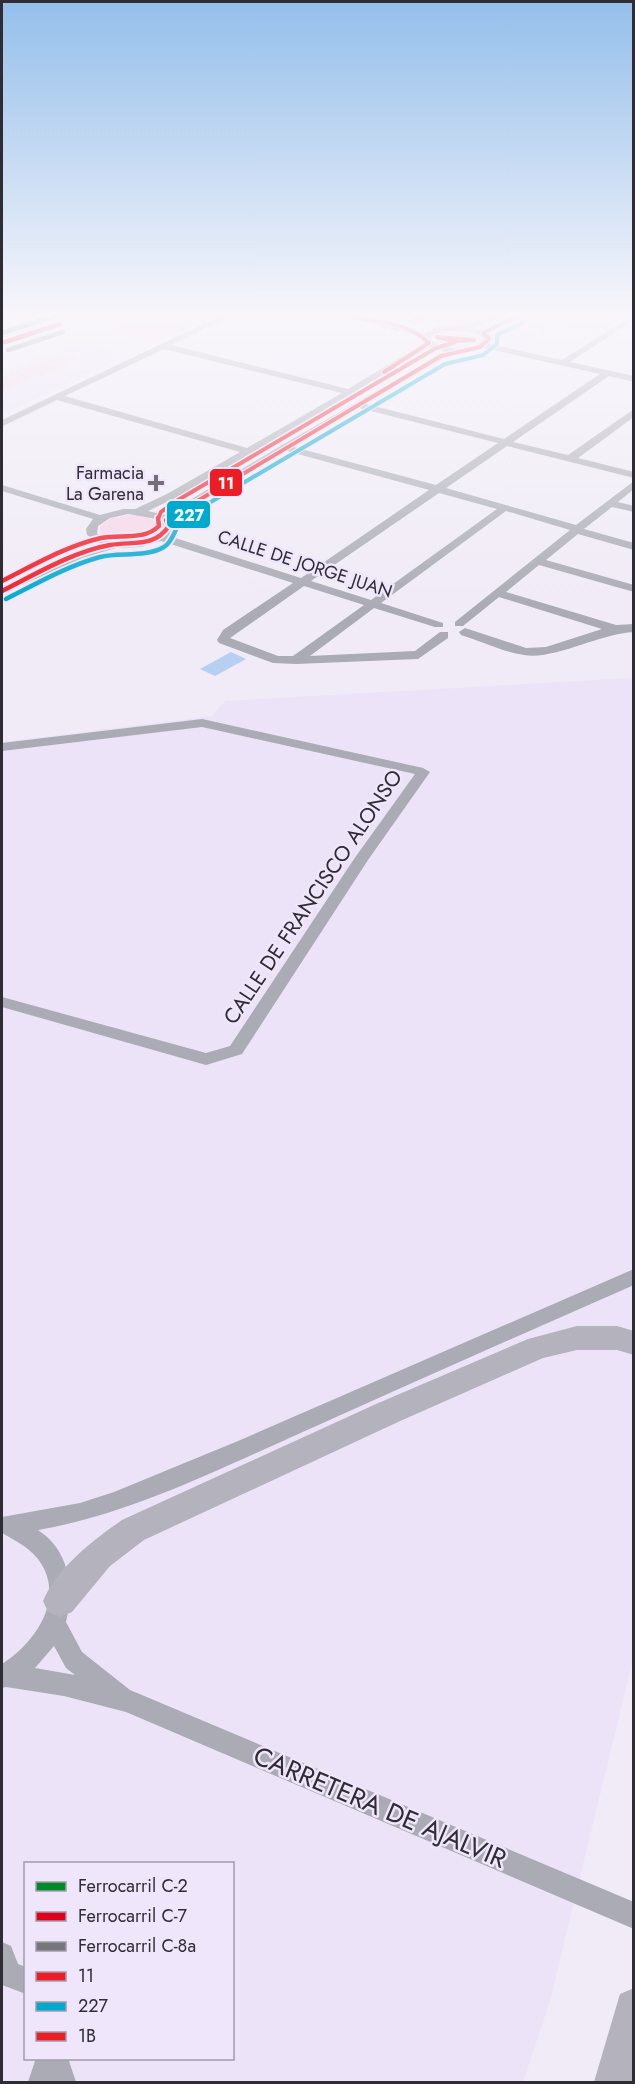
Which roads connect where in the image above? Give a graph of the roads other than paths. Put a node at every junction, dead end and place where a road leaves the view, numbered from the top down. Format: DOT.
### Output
graph roads {
  1 [pos="25,412"];
  2 [pos="112,412"];
  3 [pos="314,412"];
  4 [pos="345,412"];
  5 [pos="385,412"];
  6 [pos="549,412"];
  7 [pos="633,412"];
  8 [pos="2,423"];
  9 [pos="504,443"];
  10 [pos="285,447"];
  11 [pos="247,450"];
  12 [pos="570,459"];
  13 [pos="633,476"];
  14 [pos="633,484"];
  15 [pos="2,488"];
  16 [pos="436,490"];
  17 [pos="610,503"];
  18 [pos="504,508"];
  19 [pos="633,509"];
  20 [pos="139,511"];
  21 [pos="100,518"];
  22 [pos="166,520"];
  23 [pos="576,530"];
  24 [pos="93,535"];
  25 [pos="161,537"];
  26 [pos="115,544"];
  27 [pos="633,547"];
  28 [pos="537,561"];
  29 [pos="2,582"];
  30 [pos="300,582"];
  31 [pos="633,589"];
  32 [pos="2,591"];
  33 [pos="497,593"];
  34 [pos="372,605"];
  35 [pos="462,628"];
  36 [pos="633,628"];
  37 [pos="616,629"];
  38 [pos="441,630"];
  39 [pos="296,660"];
  40 [pos="2,747"];
  41 [pos="2,1002"];
  42 [pos="633,1276"];
  43 [pos="633,1343"];
  44 [pos="5,1525"];
  45 [pos="57,1612"];
  46 [pos="3,1676"];
  47 [pos="126,1700"];
  48 [pos="633,1916"];
  49 [pos="633,2008"];
  50 [pos="51,2060"];
  51 [pos="53,2060"];
  52 [pos="42,2082"];
  53 [pos="62,2082"];
  54 [pos="614,2082"];
  1 -- 8 [label="street"];
  2 -- 11 [label="street"];
  3 -- 11 [label="street"];
  4 -- 10 [label="street"];
  5 -- 9 [label="street"];
  6 -- 9 [label="street"];
  7 -- 12 [label="street"];
  9 -- 12 [label="street"];
  9 -- 16 [label="street"];
  10 -- 16 [label="street"];
  10 -- 22 [label="street"];
  11 -- 20 [label="street"];
  12 -- 13 [label="street"];
  14 -- 17 [label="street"];
  15 -- 21 [label="street"];
  16 -- 18 [label="street"];
  16 -- 30 [label="street"];
  17 -- 19 [label="street"];
  17 -- 23 [label="street"];
  18 -- 23 [label="street"];
  18 -- 34 [label="street"];
  20 -- 21 [label="street"];
  20 -- 22 [label="street"];
  21 -- 24 [label="street"];
  22 -- 25 [label="street"];
  23 -- 27 [label="street"];
  23 -- 28 [label="street"];
  24 -- 26 [label="street"];
  24 -- 29 [label="street"];
  25 -- 26 [label="street"];
  25 -- 30 [label="street, CALLE DE JORGE JUAN"];
  26 -- 32 [label="street"];
  28 -- 31 [label="street"];
  28 -- 33 [label="street"];
  30 -- 34 [label="street, CALLE DE JORGE JUAN"];
  30 -- 39 [label="street"];
  33 -- 35 [label="street"];
  33 -- 37 [label="street"];
  34 -- 38 [label="street, CALLE DE JORGE JUAN"];
  34 -- 39 [label="street"];
  35 -- 37 [label="street"];
  35 -- 38 [label="street"];
  36 -- 37 [label="street"];
  38 -- 39 [label="street"];
  40 -- 41 [label="street, CALLE DE FRANCISCO ALONSO"];
  42 -- 44 [label="street"];
  43 -- 45 [label="highway"];
  44 -- 45 [label="street"];
  45 -- 46 [label="street"];
  45 -- 47 [label="street, CARRETERA DE AJALVIR"];
  46 -- 47 [label="street, CARRETERA DE AJALVIR"];
  47 -- 48 [label="street, CARRETERA DE AJALVIR"];
  49 -- 54 [label="highway"];
  50 -- 52 [label="street"];
  51 -- 53 [label="street"];
}
